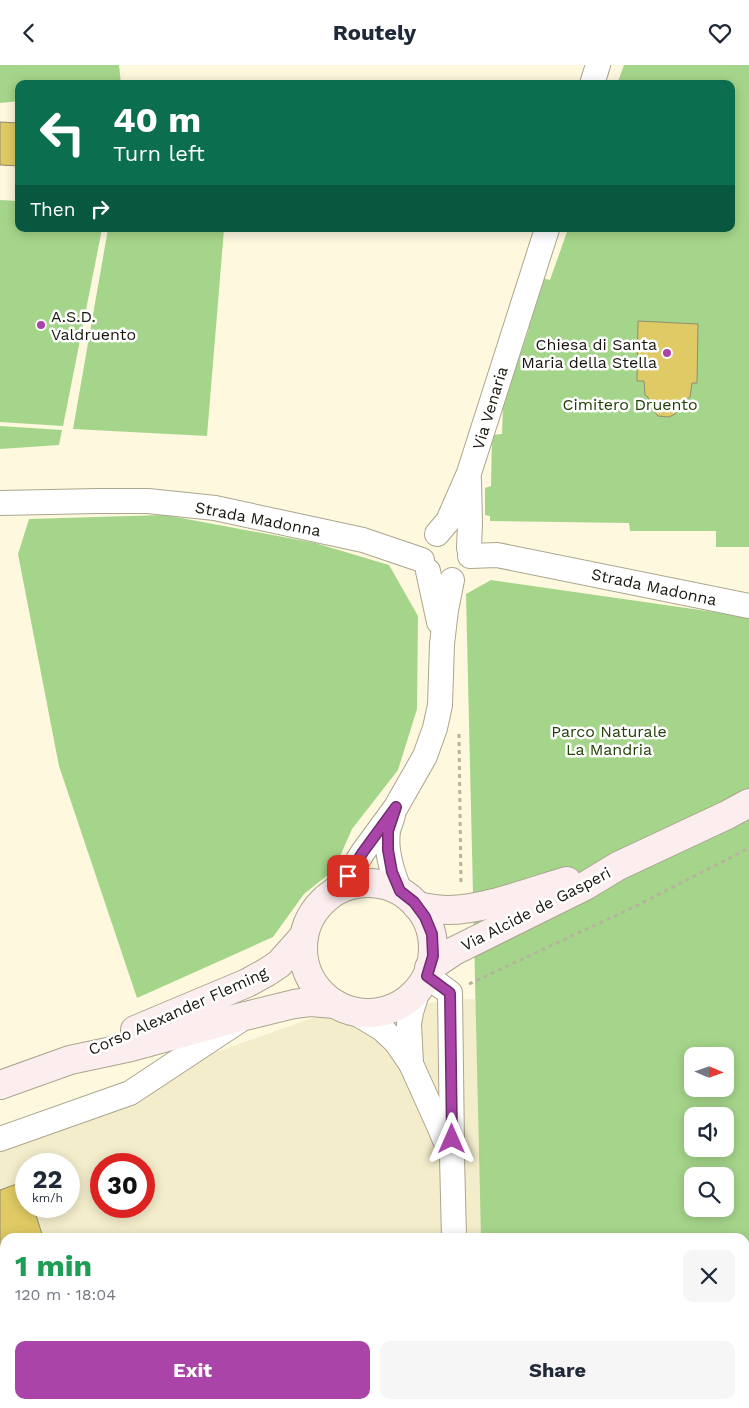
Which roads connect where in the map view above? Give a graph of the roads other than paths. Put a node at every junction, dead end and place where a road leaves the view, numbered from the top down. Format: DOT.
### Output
graph roads {
  1 [pos="598,65"];
  2 [pos="593,80"];
  3 [pos="545,232"];
  4 [pos="469,473"];
  5 [pos="0,503"];
  6 [pos="437,534"];
  7 [pos="470,552"];
  8 [pos="425,566"];
  9 [pos="452,580"];
  10 [pos="749,606"];
  11 [pos="442,644"];
  12 [pos="749,803"];
  13 [pos="396,807"];
  14 [pos="618,866"];
  15 [pos="328,896"];
  16 [pos="408,898"];
  17 [pos="304,936"];
  18 [pos="424,978"];
  19 [pos="344,1008"];
  20 [pos="248,1015"];
  21 [pos="70,1060"];
  22 [pos="411,1063"];
  23 [pos="0,1085"];
  24 [pos="0,1139"];
  25 [pos="452,1157"];
  26 [pos="454,1233"];
  1 -- 2 [label="street"];
  3 -- 4 [label="street, Via Venaria"];
  4 -- 6 [label="street, Via Venaria"];
  4 -- 7 [label="street, Via Venaria"];
  5 -- 8 [label="street, Strada Madonna"];
  6 -- 7 [label="street"];
  6 -- 8 [label="street"];
  7 -- 9 [label="street"];
  7 -- 10 [label="street, Strada Madonna"];
  8 -- 9 [label="street"];
  8 -- 11 [label="street"];
  9 -- 11 [label="street"];
  11 -- 13 [label="street"];
  12 -- 14 [label="street, Via Alcide de Gasperi"];
  13 -- 15 [label="street"];
  13 -- 16 [label="street"];
  14 -- 16 [label="street, Via Alcide de Gasperi"];
  14 -- 18 [label="street, Via Alcide de Gasperi"];
  15 -- 16 [label="street"];
  15 -- 17 [label="street"];
  16 -- 18 [label="street"];
  17 -- 19 [label="street"];
  17 -- 21 [label="street, Corso Alexander Fleming"];
  18 -- 19 [label="street"];
  18 -- 22 [label="street"];
  18 -- 25 [label="street"];
  19 -- 20 [label="street, Corso Alexander Fleming"];
  19 -- 22 [label="street"];
  20 -- 21 [label="street, Corso Alexander Fleming"];
  20 -- 24 [label="street, Corso Alexander Fleming"];
  21 -- 23 [label="street, Corso Alexander Fleming"];
  22 -- 25 [label="street"];
  25 -- 26 [label="street"];
}
